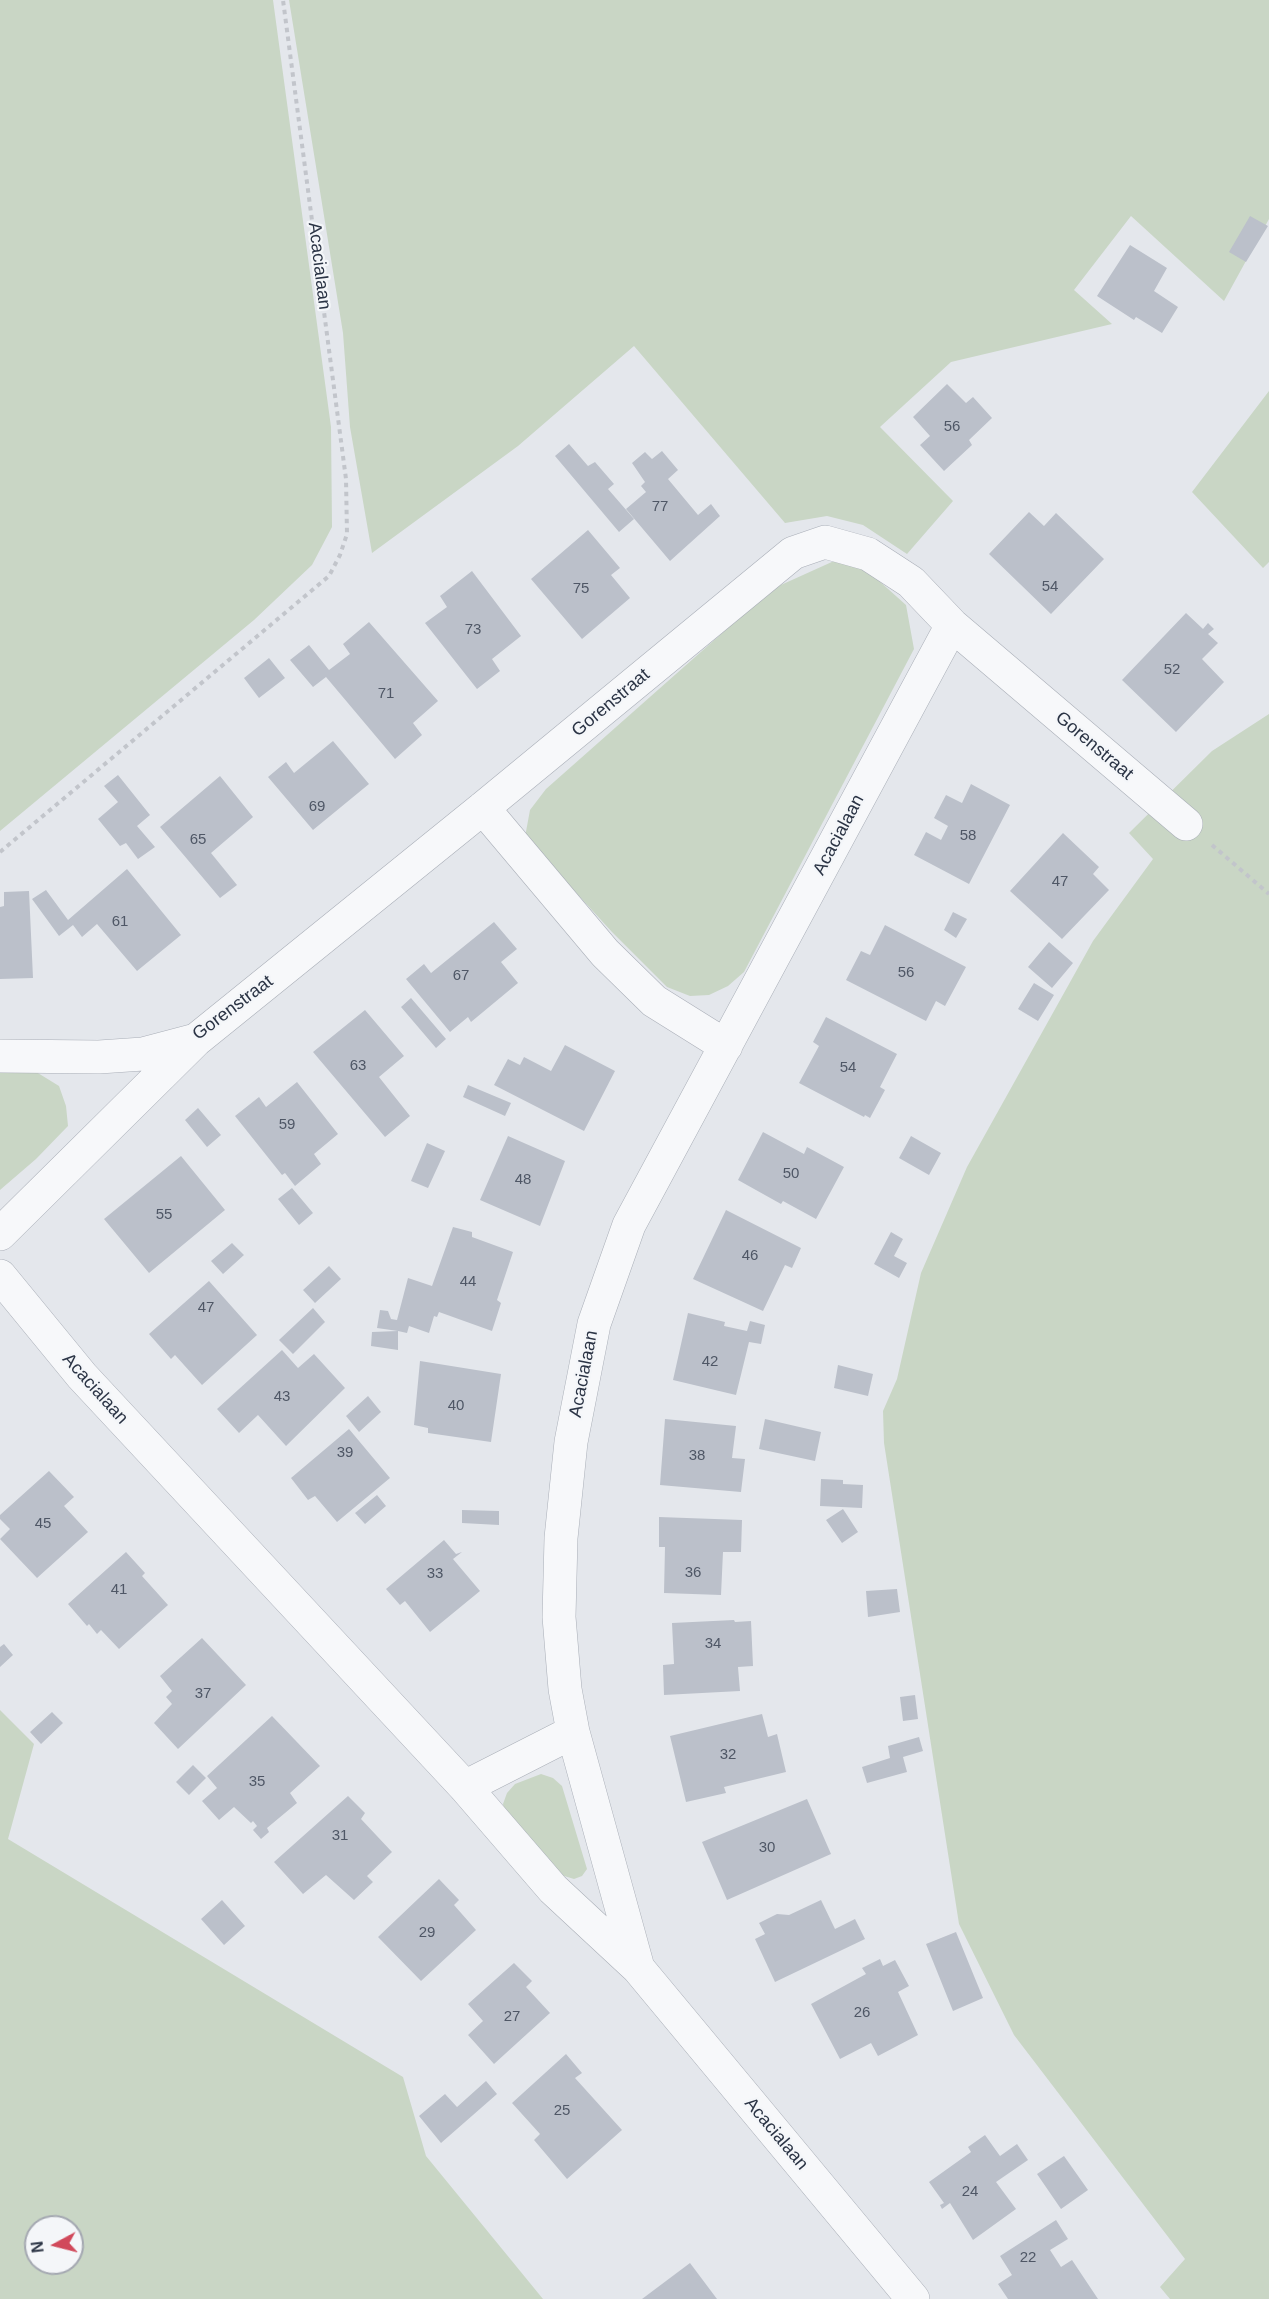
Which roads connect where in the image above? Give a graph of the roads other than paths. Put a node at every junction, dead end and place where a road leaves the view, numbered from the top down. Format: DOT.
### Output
graph roads {
  1 [pos="952,625"];
  2 [pos="483,808"];
  3 [pos="1186,824"];
  4 [pos="196,1040"];
  5 [pos="726,1046"];
  6 [pos="0,1056"];
  7 [pos="0,1234"];
  8 [pos="0,1276"];
  9 [pos="573,1732"];
  10 [pos="465,1787"];
  11 [pos="638,1968"];
  12 [pos="913,2299"];
  1 -- 2 [label="street, Gorenstraat"];
  1 -- 3 [label="street, Gorenstraat"];
  1 -- 5 [label="street, Acacialaan"];
  2 -- 4 [label="street, Gorenstraat"];
  2 -- 5 [label="street"];
  4 -- 6 [label="street, Gorenstraat"];
  4 -- 7 [label="street"];
  5 -- 9 [label="street, Acacialaan"];
  8 -- 10 [label="street, Acacialaan"];
  9 -- 10 [label="street"];
  9 -- 11 [label="street, Acacialaan"];
  10 -- 11 [label="street, Acacialaan"];
  11 -- 12 [label="street, Acacialaan"];
}
